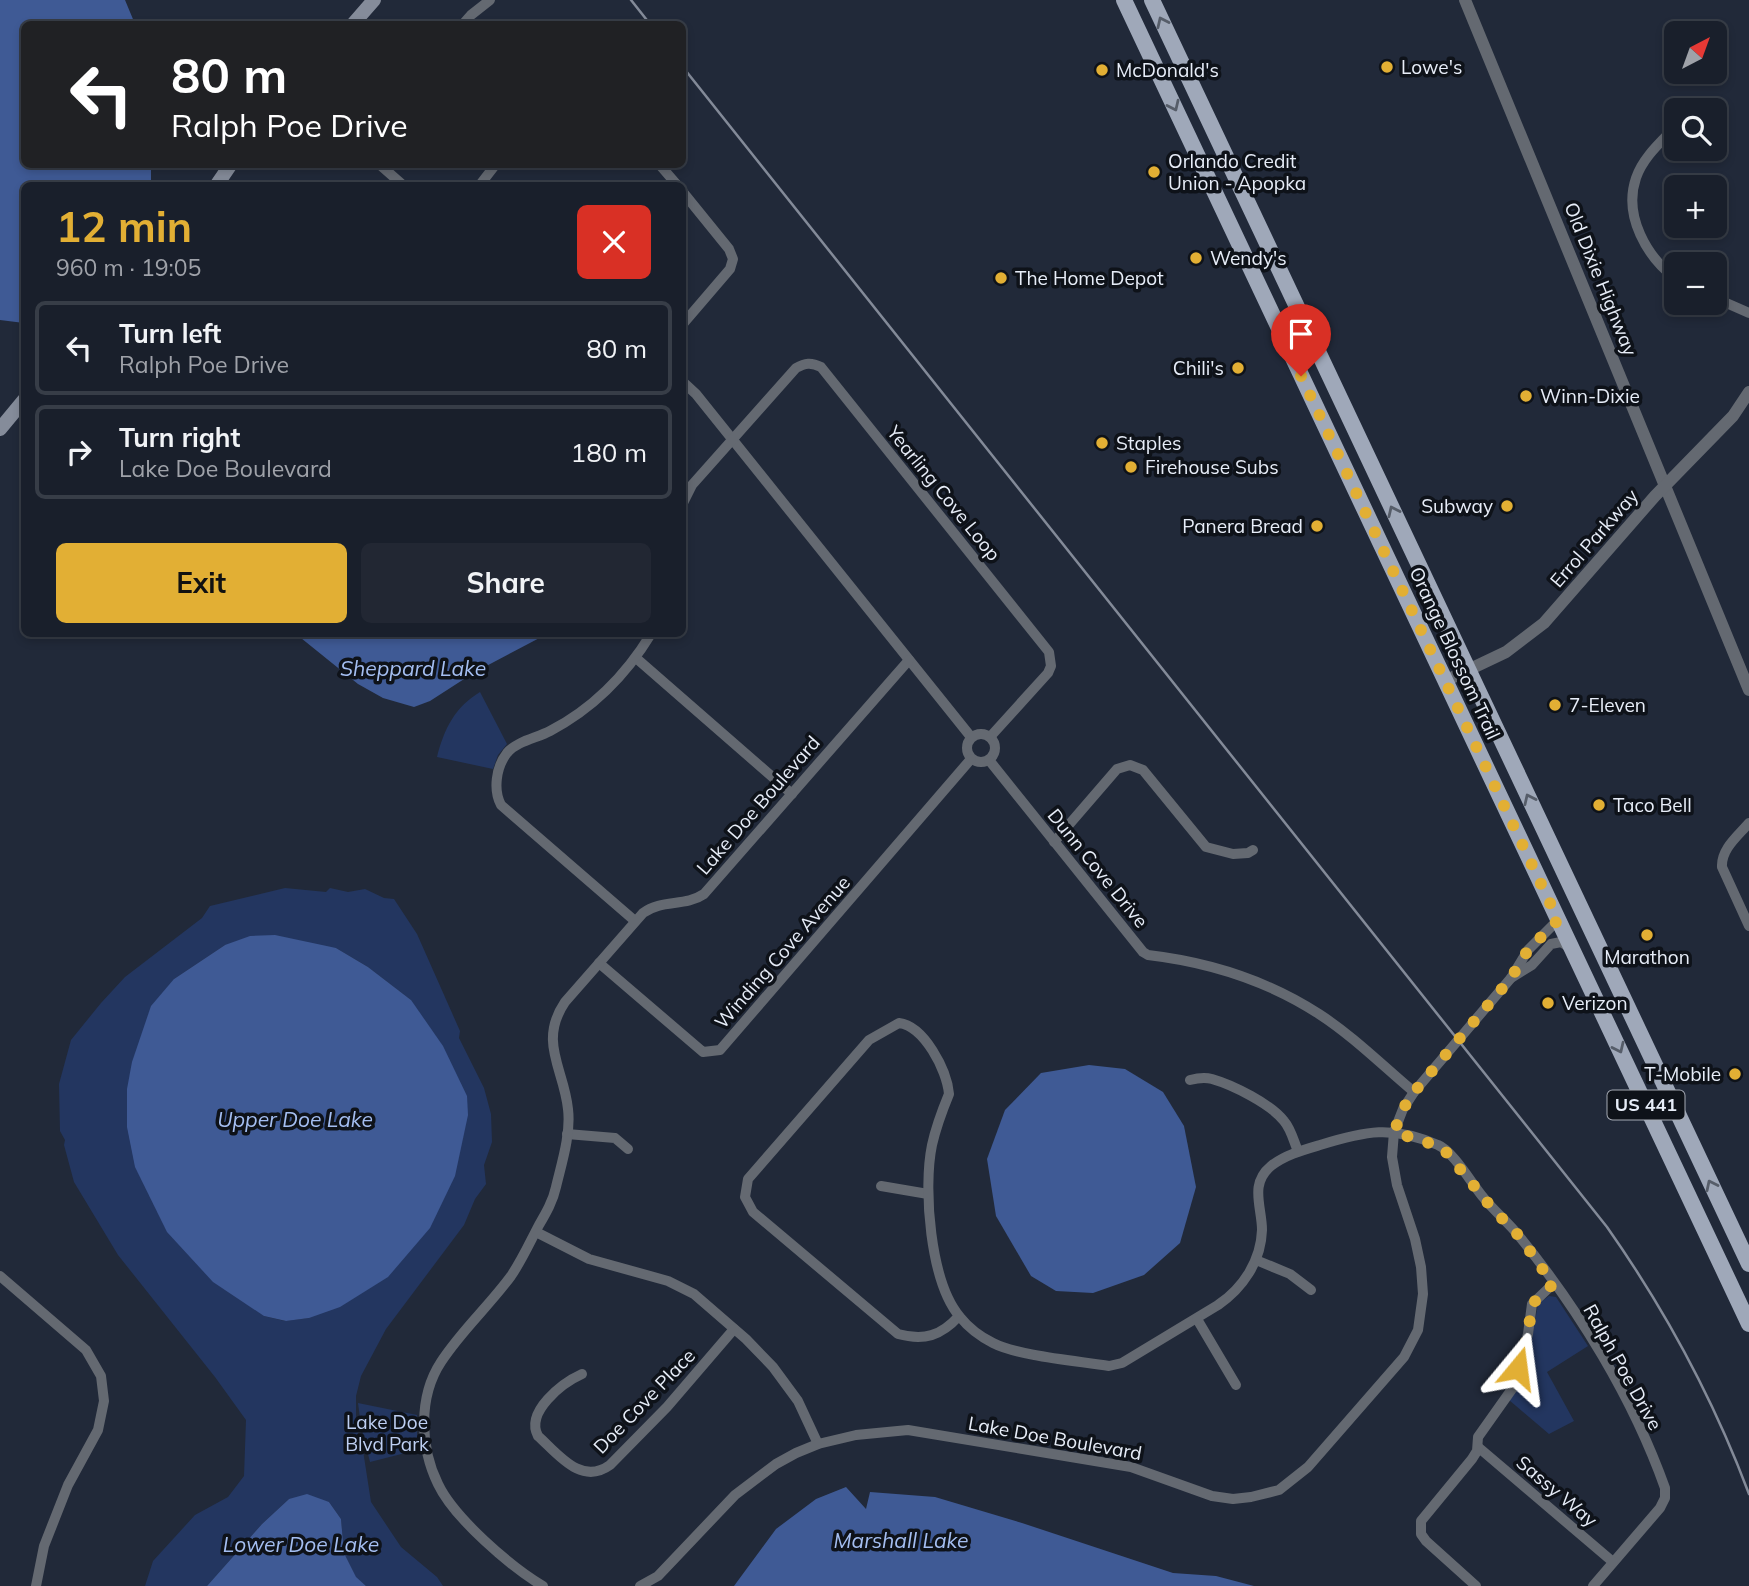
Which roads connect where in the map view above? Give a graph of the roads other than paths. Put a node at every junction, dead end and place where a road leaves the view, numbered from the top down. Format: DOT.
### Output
graph roads {
  1 [pos="374,0"];
  2 [pos="490,0"];
  3 [pos="1124,0"];
  4 [pos="1152,0"];
  5 [pos="1465,0"];
  6 [pos="356,21"];
  7 [pos="466,21"];
  8 [pos="1664,138"];
  9 [pos="384,168"];
  10 [pos="493,168"];
  11 [pos="662,168"];
  12 [pos="399,182"];
  13 [pos="482,182"];
  14 [pos="675,182"];
  15 [pos="686,196"];
  16 [pos="1664,270"];
  17 [pos="1727,303"];
  18 [pos="1749,313"];
  19 [pos="686,320"];
  20 [pos="686,385"];
  21 [pos="1749,392"];
  22 [pos="1312,398"];
  23 [pos="21,404"];
  24 [pos="1349,418"];
  25 [pos="0,429"];
  26 [pos="1329,436"];
  27 [pos="733,439"];
  28 [pos="1367,456"];
  29 [pos="1665,486"];
  30 [pos="686,497"];
  31 [pos="649,637"];
  32 [pos="636,658"];
  33 [pos="909,660"];
  34 [pos="1468,670"];
  35 [pos="1445,681"];
  36 [pos="1749,690"];
  37 [pos="971,737"];
  38 [pos="990,737"];
  39 [pos="971,759"];
  40 [pos="989,760"];
  41 [pos="792,794"];
  42 [pos="1749,823"];
  43 [pos="1054,842"];
  44 [pos="1253,850"];
  45 [pos="1540,882"];
  46 [pos="1576,898"];
  47 [pos="1558,920"];
  48 [pos="635,921"];
  49 [pos="1749,926"];
  50 [pos="1597,943"];
  51 [pos="1572,949"];
  52 [pos="599,963"];
  53 [pos="1511,978"];
  54 [pos="1190,1080"];
  55 [pos="1414,1092"];
  56 [pos="1394,1132"];
  57 [pos="568,1134"];
  58 [pos="628,1149"];
  59 [pos="1298,1151"];
  60 [pos="881,1186"];
  61 [pos="928,1194"];
  62 [pos="536,1232"];
  63 [pos="1256,1260"];
  64 [pos="1749,1264"];
  65 [pos="0,1276"];
  66 [pos="1553,1284"];
  67 [pos="1311,1290"];
  68 [pos="959,1316"];
  69 [pos="1197,1320"];
  70 [pos="1749,1324"];
  71 [pos="734,1329"];
  72 [pos="582,1374"];
  73 [pos="1236,1385"];
  74 [pos="818,1444"];
  75 [pos="1478,1447"];
  76 [pos="1613,1563"];
  77 [pos="36,1586"];
  78 [pos="544,1586"];
  79 [pos="640,1586"];
  80 [pos="1476,1586"];
  81 [pos="1593,1586"];
  1 -- 6 [label="main road"];
  2 -- 7 [label="street"];
  3 -- 22 [label="main road, Orange Blossom Trail / US 441, one-way"];
  24 -- 4 [label="main road, Orange Blossom Trail / US 441, one-way"];
  5 -- 29 [label="street, Old Dixie Highway"];
  8 -- 16 [label="street"];
  9 -- 12 [label="street"];
  10 -- 13 [label="street"];
  11 -- 14 [label="street"];
  15 -- 19 [label="street"];
  17 -- 18 [label="street"];
  20 -- 27 [label="street"];
  21 -- 29 [label="street, Errol Parkway"];
  22 -- 24 [label="main road"];
  22 -- 26 [label="main road, Orange Blossom Trail / US 441"];
  23 -- 25 [label="main road"];
  24 -- 28 [label="main road, Orange Blossom Trail / US 441"];
  26 -- 28 [label="main road"];
  26 -- 35 [label="main road, Orange Blossom Trail / US 441"];
  27 -- 30 [label="street"];
  27 -- 33 [label="street"];
  27 -- 38 [label="street, Yearling Cove Loop"];
  34 -- 28 [label="main road, Orange Blossom Trail / US 441, one-way"];
  29 -- 34 [label="street, Errol Parkway"];
  29 -- 36 [label="street, Old Dixie Highway"];
  31 -- 32 [label="street"];
  32 -- 41 [label="street"];
  32 -- 48 [label="street"];
  33 -- 37 [label="street"];
  33 -- 41 [label="street, Lake Doe Boulevard"];
  34 -- 35 [label="street, Errol Parkway"];
  46 -- 34 [label="main road, Orange Blossom Trail / US 441, one-way"];
  35 -- 45 [label="main road, Orange Blossom Trail / US 441"];
  37 -- 38 [label="street"];
  37 -- 39 [label="street"];
  38 -- 40 [label="street"];
  39 -- 40 [label="street"];
  39 -- 52 [label="street, Winding Cove Avenue"];
  40 -- 43 [label="street, Dunn Cove Drive"];
  41 -- 48 [label="street, Lake Doe Boulevard"];
  42 -- 49 [label="street"];
  43 -- 44 [label="street"];
  43 -- 55 [label="street, Dunn Cove Drive"];
  45 -- 46 [label="main road"];
  45 -- 47 [label="main road, Orange Blossom Trail / US 441"];
  46 -- 50 [label="main road, Orange Blossom Trail / US 441"];
  47 -- 50 [label="main road"];
  47 -- 51 [label="main road, Orange Blossom Trail / US 441"];
  47 -- 53 [label="street, Lake Doe Boulevard"];
  48 -- 52 [label="street, Lake Doe Boulevard"];
  64 -- 50 [label="main road, Orange Blossom Trail / US 441, one-way"];
  51 -- 53 [label="street, Lake Doe Boulevard"];
  51 -- 70 [label="main road, Orange Blossom Trail / US 441, one-way"];
  52 -- 57 [label="street, Lake Doe Boulevard"];
  53 -- 55 [label="street, Lake Doe Boulevard"];
  54 -- 59 [label="street"];
  55 -- 56 [label="street, Lake Doe Boulevard"];
  56 -- 59 [label="street, Ralph Poe Drive"];
  56 -- 66 [label="street, Ralph Poe Drive"];
  56 -- 74 [label="street, Lake Doe Boulevard"];
  57 -- 58 [label="street"];
  57 -- 62 [label="street, Lake Doe Boulevard"];
  59 -- 63 [label="street, Ralph Poe Drive"];
  60 -- 61 [label="street"];
  61 -- 68 [label="street"];
  61 -- 68 [label="street"];
  62 -- 71 [label="street"];
  62 -- 78 [label="street, Lake Doe Boulevard"];
  63 -- 67 [label="street"];
  63 -- 69 [label="street"];
  65 -- 77 [label="street"];
  66 -- 75 [label="street"];
  66 -- 76 [label="street, Ralph Poe Drive"];
  68 -- 69 [label="street"];
  69 -- 73 [label="street"];
  71 -- 72 [label="street, Doe Cove Place"];
  71 -- 74 [label="street"];
  74 -- 79 [label="street, Lake Doe Boulevard"];
  75 -- 76 [label="street, Sassy Way"];
  75 -- 80 [label="street"];
  76 -- 81 [label="street, Ralph Poe Drive"];
}
